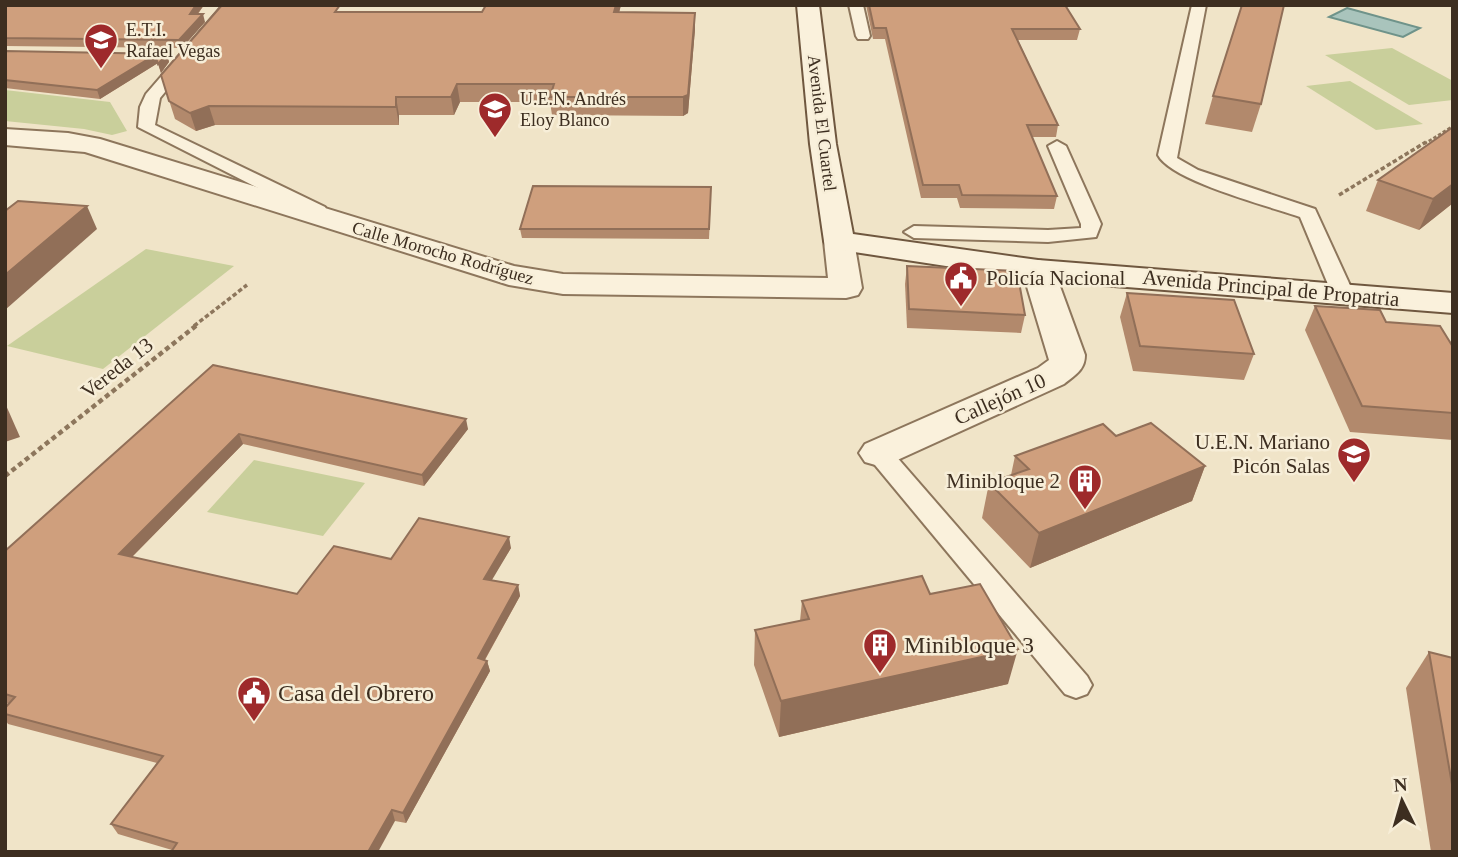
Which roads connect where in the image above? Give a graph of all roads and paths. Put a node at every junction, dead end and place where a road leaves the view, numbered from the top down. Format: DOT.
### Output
graph roads {
  1 [pos="230,5"];
  2 [pos="808,5"];
  3 [pos="856,5"];
  4 [pos="1199,5"];
  5 [pos="863,36"];
  6 [pos="1453,126"];
  7 [pos="5,137"];
  8 [pos="1057,146"];
  9 [pos="1308,213"];
  10 [pos="354,228"];
  11 [pos="914,232"];
  12 [pos="838,241"];
  13 [pos="1048,259"];
  14 [pos="247,285"];
  15 [pos="1343,294"];
  16 [pos="1453,303"];
  17 [pos="879,453"];
  18 [pos="5,476"];
  19 [pos="1076,685"];
  1 -- 10 [label="lane"];
  2 -- 12 [label="street, Avenida El Cuartel"];
  3 -- 5 [label="lane"];
  4 -- 9 [label="lane"];
  6 -- 9 [label="path"];
  7 -- 10 [label="street, Calle Morocho Rodríguez"];
  8 -- 13 [label="lane"];
  9 -- 15 [label="lane"];
  10 -- 12 [label="street, Calle Morocho Rodríguez"];
  11 -- 13 [label="lane"];
  12 -- 13 [label="street, Avenida Principal de Propatria"];
  13 -- 15 [label="street, Avenida Principal de Propatria"];
  13 -- 17 [label="street, Callejón 10"];
  14 -- 18 [label="path, Vereda 13"];
  15 -- 16 [label="street, Avenida Principal de Propatria"];
  17 -- 19 [label="lane"];
}
